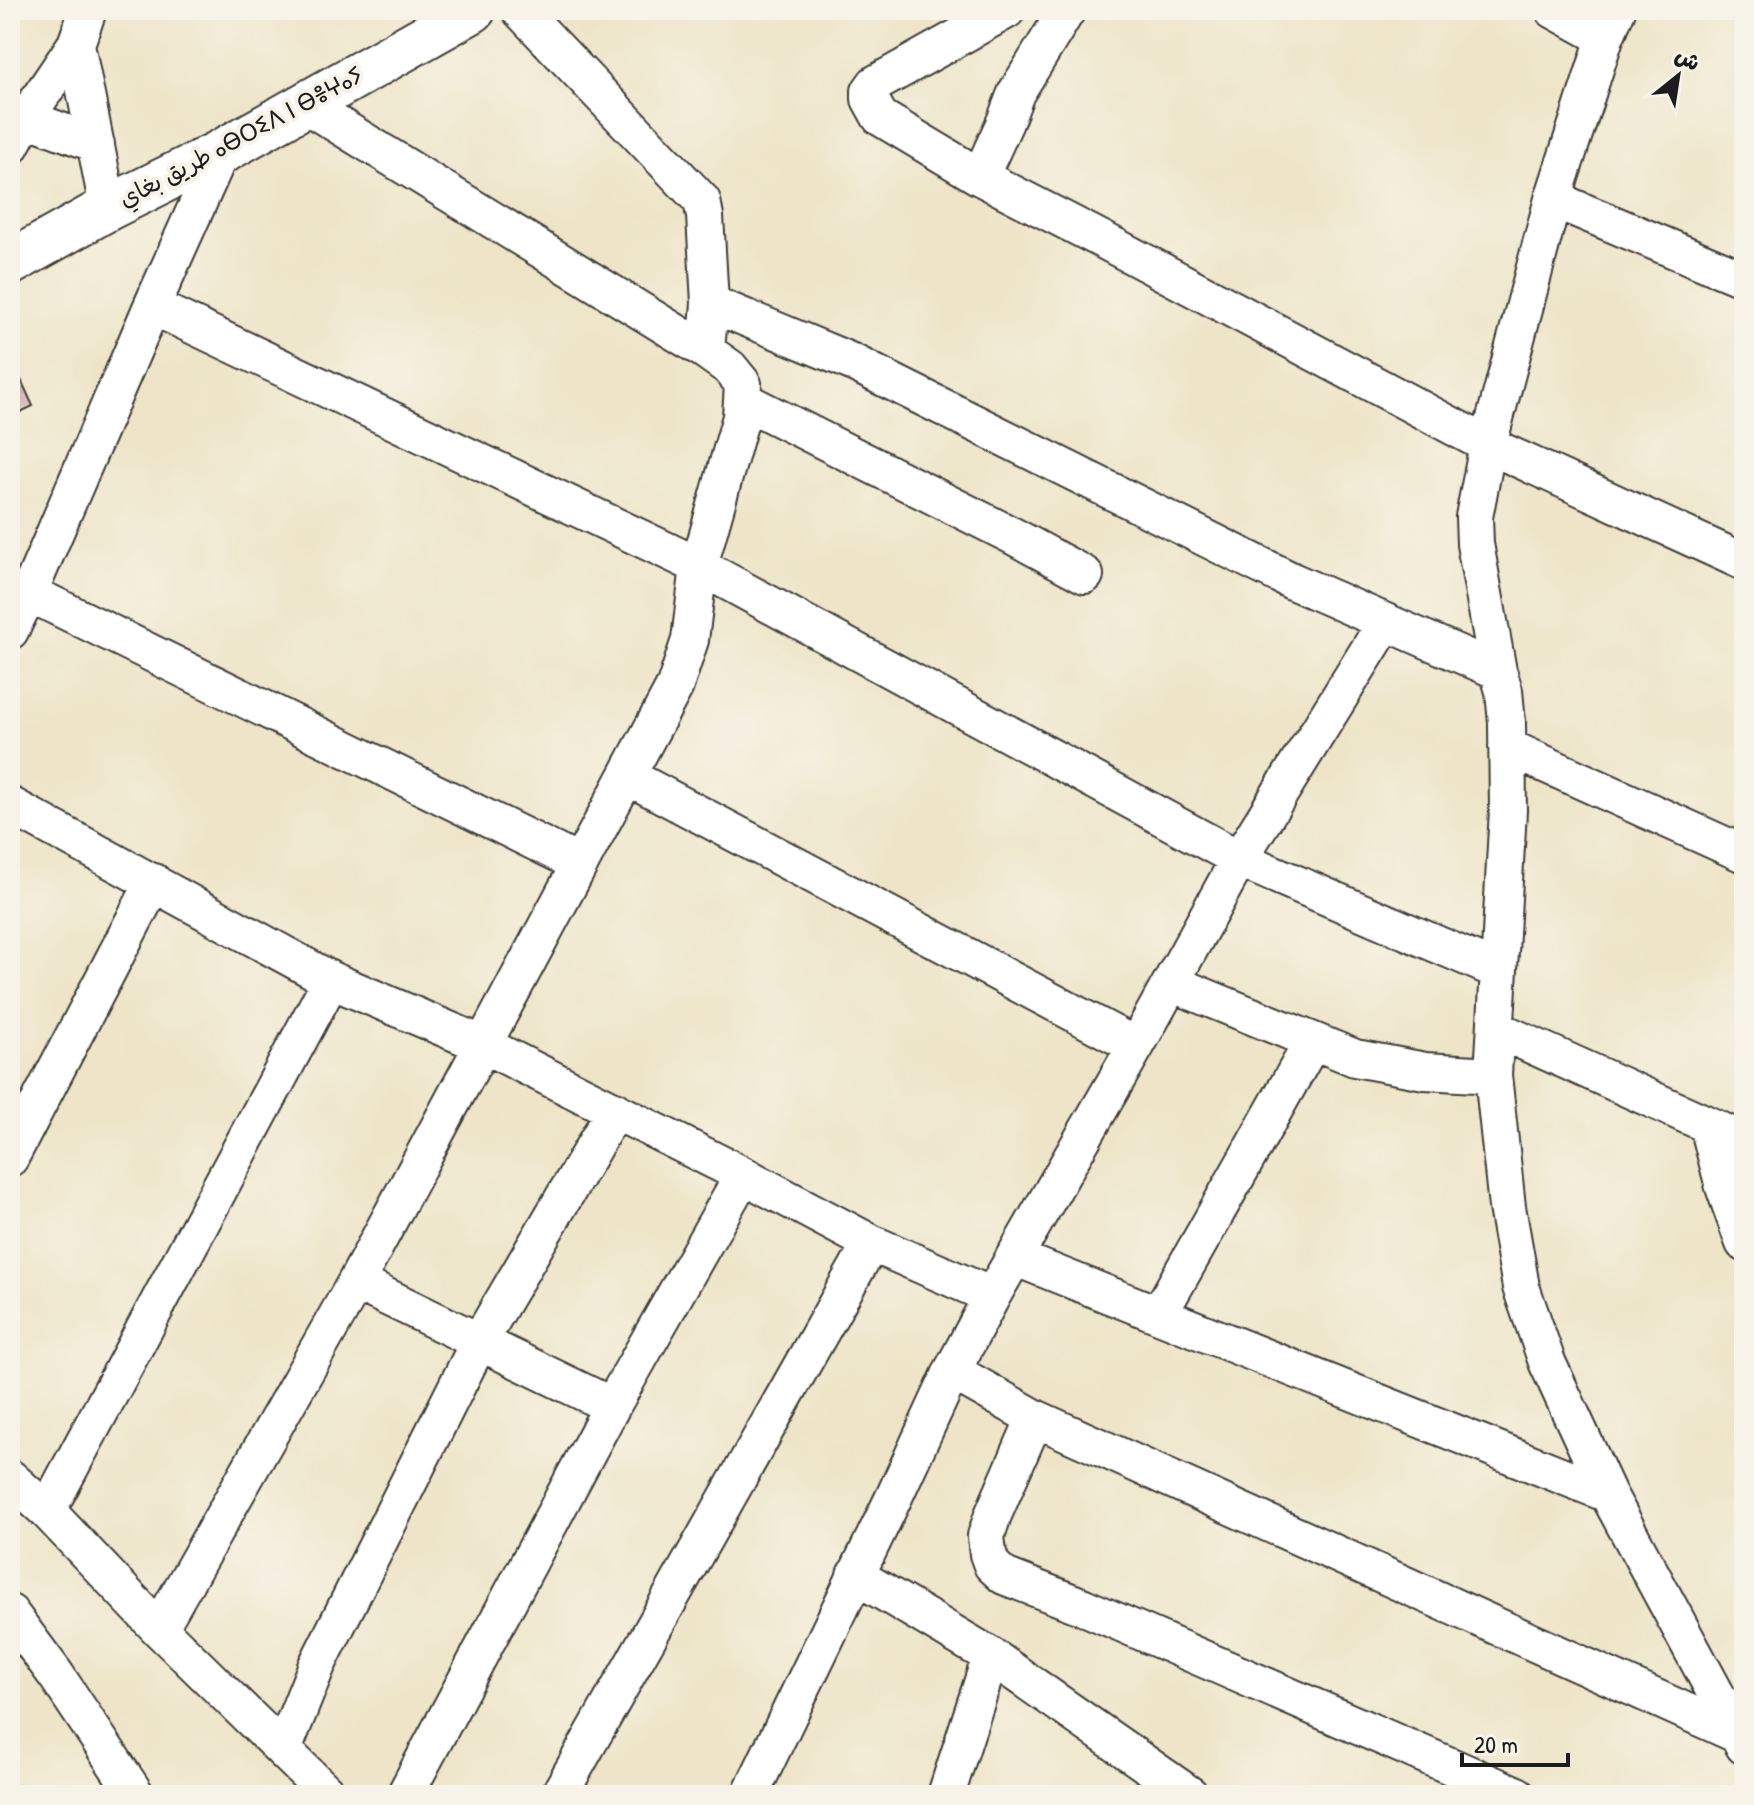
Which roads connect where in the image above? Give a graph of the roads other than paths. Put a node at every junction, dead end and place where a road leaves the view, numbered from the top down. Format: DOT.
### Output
graph roads {
  1 [pos="88,10"];
  2 [pos="473,10"];
  3 [pos="520,10"];
  4 [pos="1007,10"];
  5 [pos="1067,10"];
  6 [pos="1554,10"];
  7 [pos="1611,24"];
  8 [pos="76,44"];
  9 [pos="304,104"];
  10 [pos="15,125"];
  11 [pos="96,144"];
  12 [pos="221,152"];
  13 [pos="980,177"];
  14 [pos="1553,199"];
  15 [pos="108,208"];
  16 [pos="10,263"];
  17 [pos="1744,279"];
  18 [pos="710,303"];
  19 [pos="152,306"];
  20 [pos="706,351"];
  21 [pos="743,400"];
  22 [pos="1488,445"];
  23 [pos="1744,562"];
  24 [pos="699,566"];
  25 [pos="1085,575"];
  26 [pos="29,593"];
  27 [pos="1386,622"];
  28 [pos="10,631"];
  29 [pos="1498,671"];
  30 [pos="1507,747"];
  31 [pos="627,776"];
  32 [pos="10,805"];
  33 [pos="1744,854"];
  34 [pos="1239,859"];
  35 [pos="580,864"];
  36 [pos="154,882"];
  37 [pos="1499,971"];
  38 [pos="331,980"];
  39 [pos="1171,983"];
  40 [pos="1496,1029"];
  41 [pos="1313,1041"];
  42 [pos="484,1045"];
  43 [pos="1136,1046"];
  44 [pos="1493,1075"];
  45 [pos="615,1110"];
  46 [pos="1708,1125"];
  47 [pos="1744,1141"];
  48 [pos="10,1158"];
  49 [pos="743,1175"];
  50 [pos="871,1243"];
  51 [pos="1744,1243"];
  52 [pos="1014,1257"];
  53 [pos="356,1282"];
  54 [pos="992,1296"];
  55 [pos="1159,1314"];
  56 [pos="479,1342"];
  57 [pos="952,1371"];
  58 [pos="612,1406"];
  59 [pos="1035,1418"];
  60 [pos="10,1478"];
  61 [pos="1608,1494"];
  62 [pos="47,1511"];
  63 [pos="855,1575"];
  64 [pos="10,1613"];
  65 [pos="159,1629"];
  66 [pos="991,1656"];
  67 [pos="1741,1737"];
  68 [pos="283,1750"];
  69 [pos="136,1795"];
  70 [pos="329,1795"];
  71 [pos="405,1795"];
  72 [pos="559,1795"];
  73 [pos="750,1795"];
  74 [pos="946,1795"];
  75 [pos="1190,1795"];
  76 [pos="1517,1795"];
  1 -- 8 [label="street"];
  2 -- 9 [label="main road, طريق بغاي ⴰⴱⵔⵉⴷ ⵏ ⴱⴻⵖⴰⵢ"];
  3 -- 18 [label="street"];
  4 -- 13 [label="street"];
  5 -- 13 [label="street"];
  6 -- 7 [label="street"];
  7 -- 14 [label="street"];
  8 -- 10 [label="street"];
  8 -- 11 [label="street"];
  9 -- 12 [label="main road, طريق بغاي ⴰⴱⵔⵉⴷ ⵏ ⴱⴻⵖⴰⵢ"];
  9 -- 20 [label="street"];
  10 -- 11 [label="street"];
  11 -- 15 [label="street"];
  12 -- 15 [label="main road, طريق بغاي ⴰⴱⵔⵉⴷ ⵏ ⴱⴻⵖⴰⵢ"];
  12 -- 19 [label="street"];
  13 -- 22 [label="street"];
  14 -- 17 [label="street"];
  14 -- 22 [label="street"];
  15 -- 16 [label="main road, طريق بغاي ⴰⴱⵔⵉⴷ ⵏ ⴱⴻⵖⴰⵢ"];
  18 -- 20 [label="street"];
  18 -- 27 [label="street"];
  19 -- 24 [label="street"];
  19 -- 26 [label="street"];
  20 -- 21 [label="street"];
  21 -- 24 [label="street"];
  21 -- 25 [label="street"];
  22 -- 23 [label="street"];
  22 -- 29 [label="street"];
  24 -- 31 [label="street"];
  24 -- 34 [label="street"];
  26 -- 28 [label="street"];
  26 -- 35 [label="street"];
  27 -- 29 [label="street"];
  27 -- 34 [label="street"];
  29 -- 30 [label="street"];
  30 -- 33 [label="street"];
  30 -- 37 [label="street"];
  31 -- 35 [label="street"];
  31 -- 43 [label="street"];
  32 -- 36 [label="street"];
  34 -- 37 [label="street"];
  34 -- 39 [label="street"];
  35 -- 42 [label="street"];
  36 -- 38 [label="street"];
  36 -- 48 [label="street"];
  37 -- 40 [label="street"];
  38 -- 42 [label="street"];
  38 -- 62 [label="street"];
  39 -- 41 [label="street"];
  39 -- 43 [label="street"];
  40 -- 44 [label="street"];
  40 -- 46 [label="street"];
  41 -- 44 [label="street"];
  41 -- 55 [label="street"];
  42 -- 45 [label="street"];
  42 -- 53 [label="street"];
  43 -- 52 [label="street"];
  44 -- 61 [label="street"];
  45 -- 49 [label="street"];
  45 -- 56 [label="street"];
  46 -- 47 [label="street"];
  46 -- 51 [label="street"];
  49 -- 50 [label="street"];
  49 -- 58 [label="street"];
  50 -- 54 [label="street"];
  50 -- 72 [label="street"];
  52 -- 54 [label="street"];
  52 -- 55 [label="street"];
  53 -- 56 [label="street"];
  53 -- 65 [label="street"];
  54 -- 57 [label="street"];
  55 -- 61 [label="street"];
  56 -- 58 [label="street"];
  56 -- 68 [label="street"];
  57 -- 59 [label="street"];
  57 -- 63 [label="street"];
  58 -- 71 [label="street"];
  59 -- 67 [label="street"];
  59 -- 76 [label="street"];
  60 -- 62 [label="street"];
  61 -- 67 [label="street"];
  62 -- 65 [label="street"];
  63 -- 66 [label="street"];
  63 -- 73 [label="street"];
  64 -- 69 [label="street"];
  65 -- 68 [label="street"];
  66 -- 74 [label="street"];
  66 -- 75 [label="street"];
  68 -- 70 [label="street"];
}
